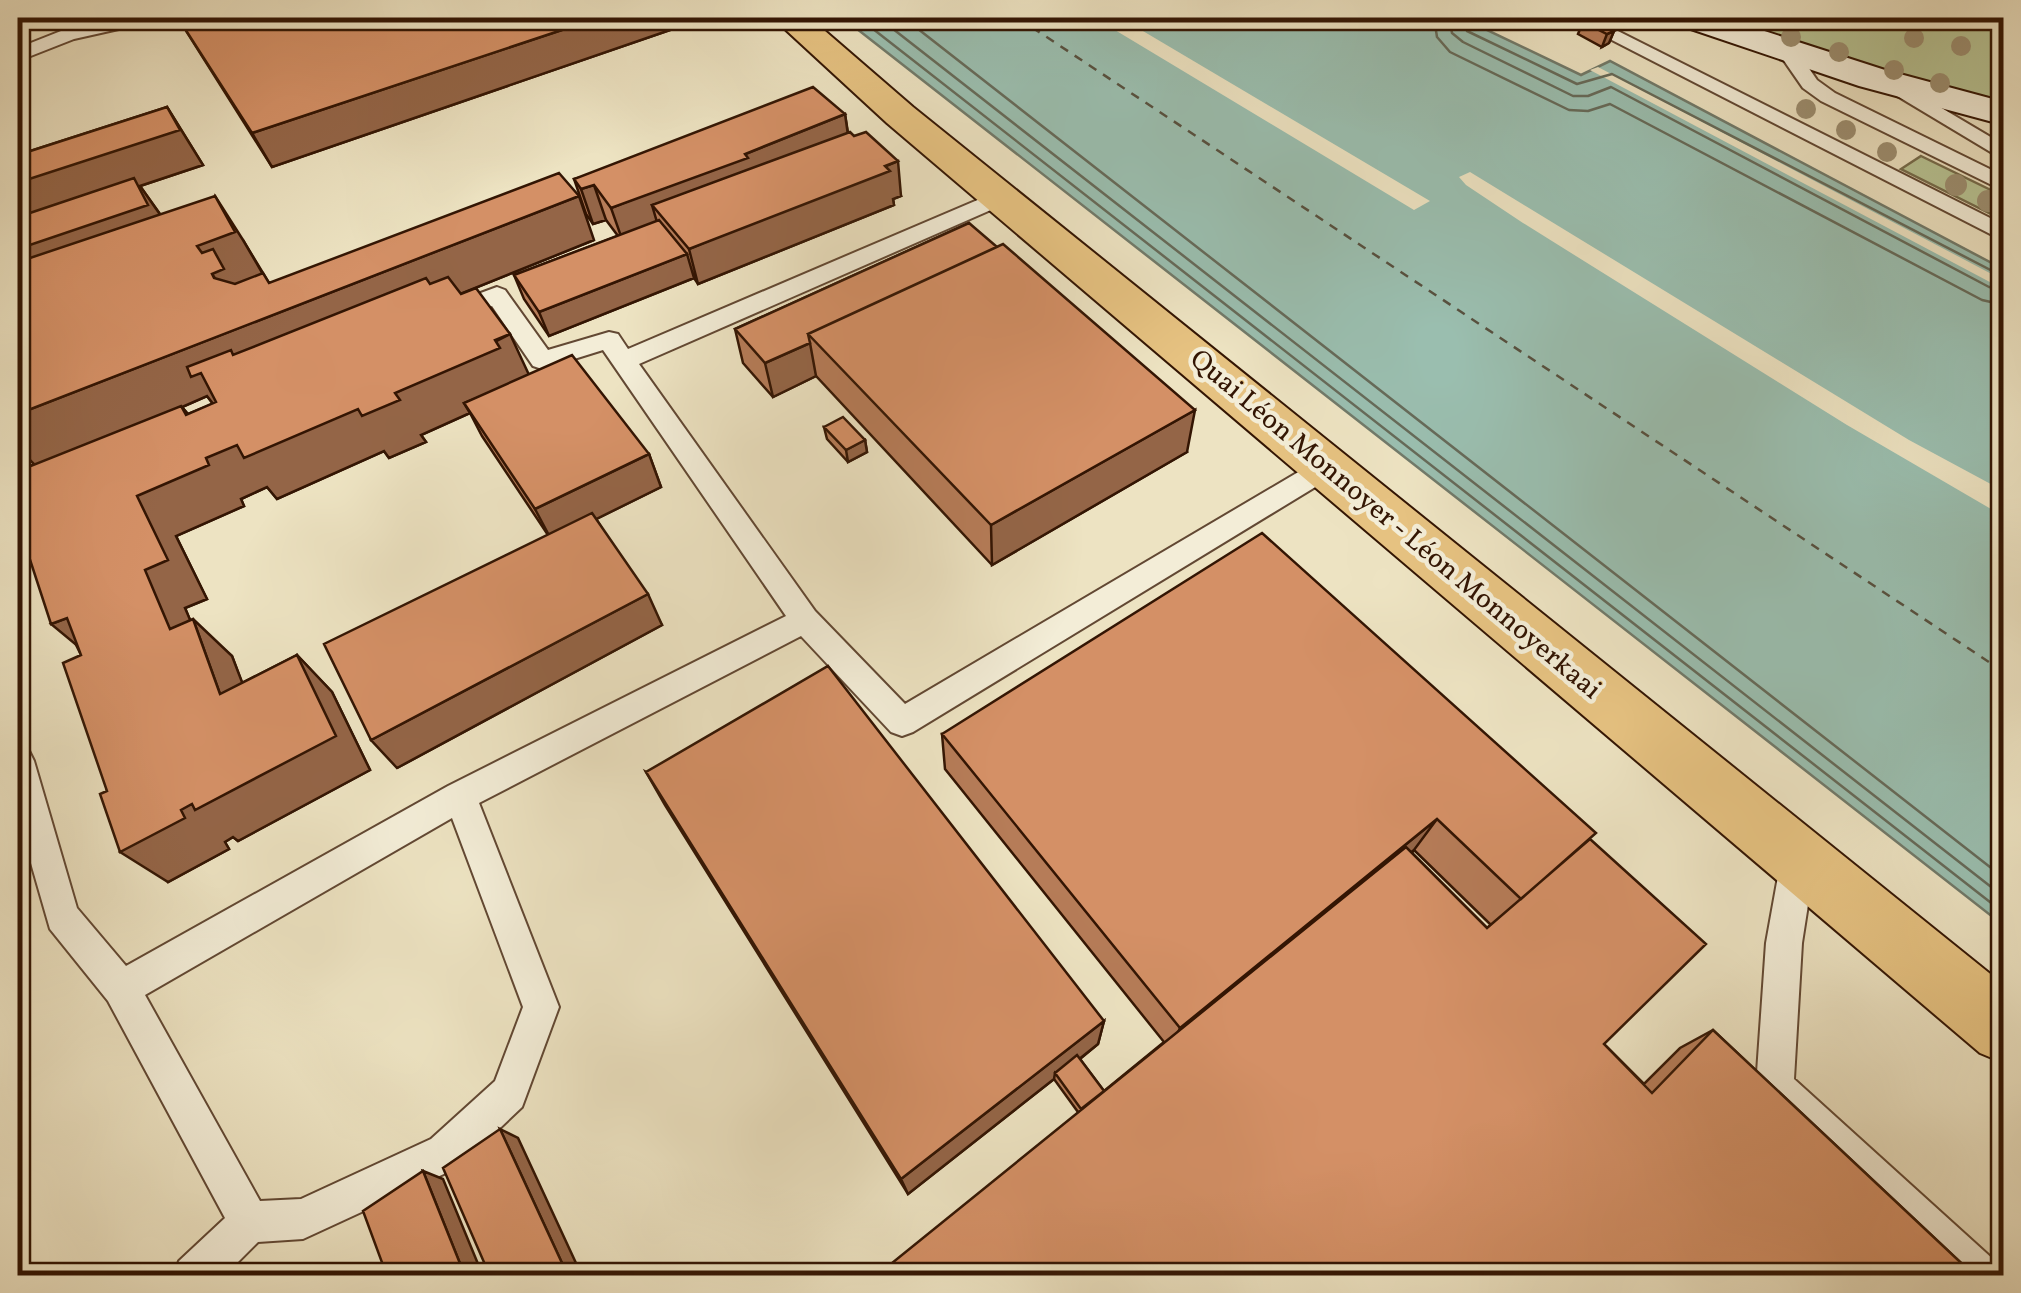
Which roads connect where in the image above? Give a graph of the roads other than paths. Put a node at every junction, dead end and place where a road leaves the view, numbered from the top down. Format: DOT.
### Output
graph roads {
  1 [pos="143,18"];
  2 [pos="790,18"];
  3 [pos="1578,18"];
  4 [pos="1690,18"];
  5 [pos="1788,52"];
  6 [pos="18,55"];
  7 [pos="1882,81"];
  8 [pos="2004,114"];
  9 [pos="1864,116"];
  10 [pos="2004,154"];
  11 [pos="2004,185"];
  12 [pos="1001,197"];
  13 [pos="2004,234"];
  14 [pos="423,324"];
  15 [pos="624,362"];
  16 [pos="1326,468"];
  17 [pos="805,620"];
  18 [pos="18,761"];
  19 [pos="460,796"];
  20 [pos="1798,860"];
  21 [pos="120,988"];
  22 [pos="2004,1030"];
  23 [pos="248,1222"];
  24 [pos="197,1274"];
  25 [pos="1980,1276"];
  1 -- 6 [label="lane"];
  2 -- 12 [label="main road, Quai Léon Monnoyer - Léon Monnoyerkaai"];
  3 -- 13 [label="lane"];
  4 -- 5 [label="main road"];
  5 -- 7 [label="main road"];
  5 -- 9 [label="lane"];
  7 -- 8 [label="main road"];
  7 -- 9 [label="lane"];
  7 -- 10 [label="lane"];
  9 -- 11 [label="lane"];
  12 -- 15 [label="lane"];
  12 -- 16 [label="main road, Quai Léon Monnoyer - Léon Monnoyerkaai"];
  14 -- 15 [label="lane"];
  15 -- 17 [label="lane"];
  16 -- 17 [label="lane"];
  16 -- 20 [label="main road, Quai Léon Monnoyer - Léon Monnoyerkaai"];
  17 -- 19 [label="lane"];
  18 -- 21 [label="lane"];
  19 -- 21 [label="lane"];
  19 -- 23 [label="lane"];
  20 -- 22 [label="main road, Quai Léon Monnoyer - Léon Monnoyerkaai"];
  20 -- 25 [label="lane"];
  21 -- 23 [label="lane"];
  23 -- 24 [label="lane"];
}
